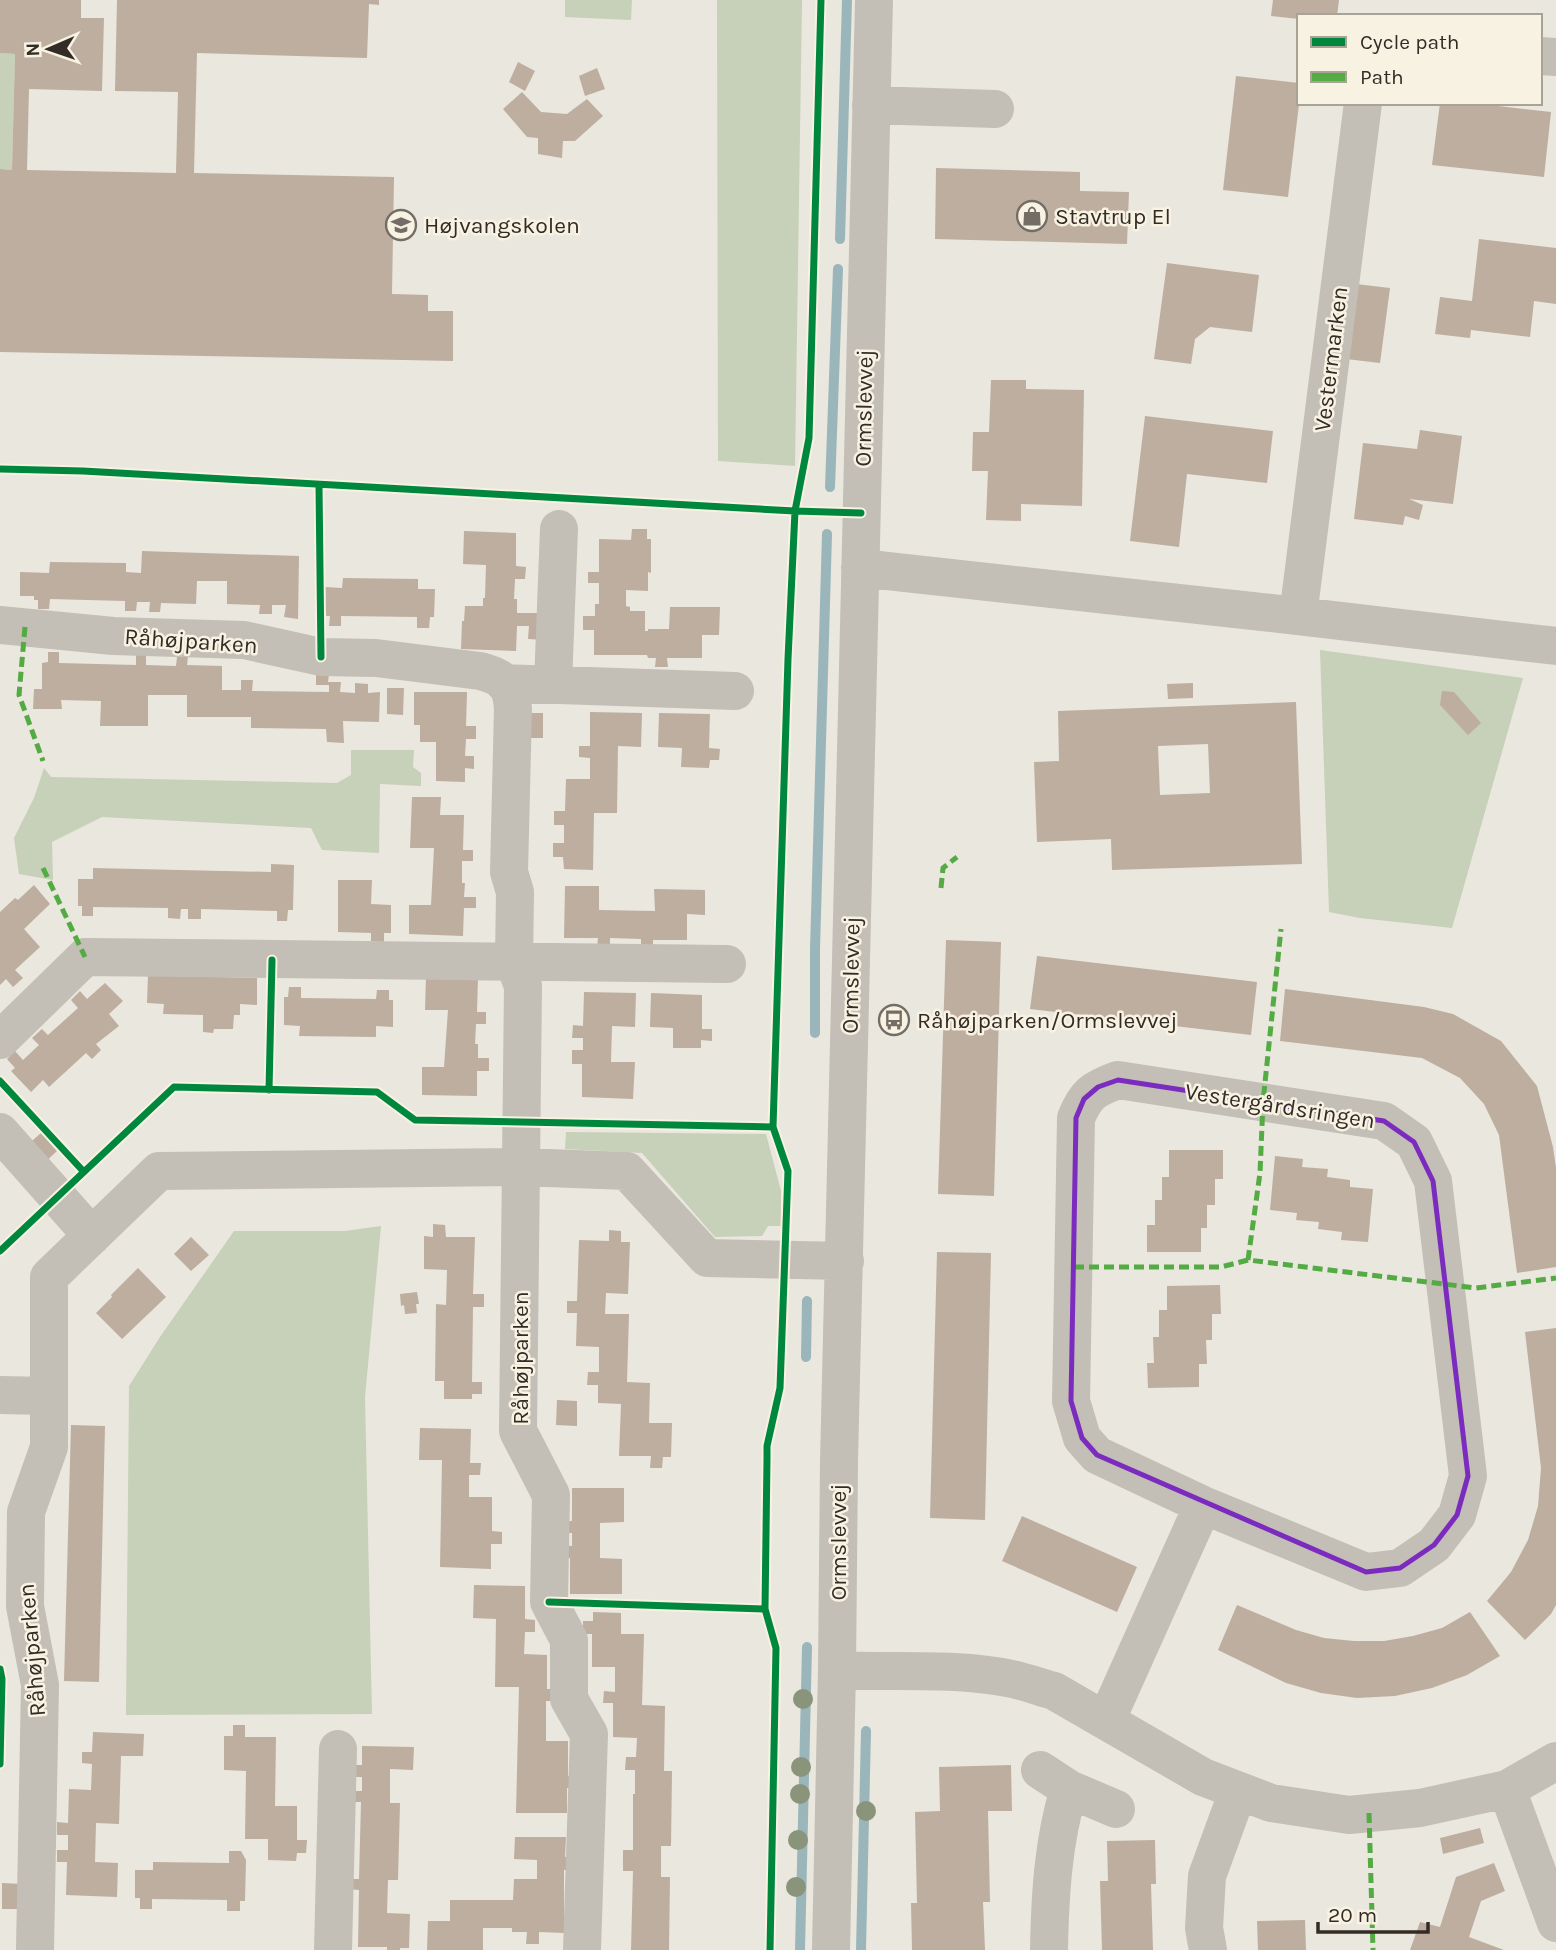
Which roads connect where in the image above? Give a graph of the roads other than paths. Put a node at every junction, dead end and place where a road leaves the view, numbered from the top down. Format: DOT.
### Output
graph roads {
  1 [pos="874,0"];
  2 [pos="872,105"];
  3 [pos="1363,105"];
  4 [pos="995,108"];
  5 [pos="559,529"];
  6 [pos="860,568"];
  7 [pos="1298,616"];
  8 [pos="0,625"];
  9 [pos="1556,646"];
  10 [pos="504,683"];
  11 [pos="553,684"];
  12 [pos="735,691"];
  13 [pos="514,962"];
  14 [pos="727,964"];
  15 [pos="0,1040"];
  16 [pos="0,1132"];
  17 [pos="521,1167"];
  18 [pos="92,1236"];
  19 [pos="845,1261"];
  20 [pos="0,1395"];
  21 [pos="48,1396"];
  22 [pos="1203,1505"];
  23 [pos="837,1670"];
  24 [pos="1106,1721"];
  25 [pos="338,1749"];
  26 [pos="1556,1761"];
  27 [pos="1507,1789"];
  28 [pos="1238,1791"];
  29 [pos="1116,1809"];
  30 [pos="1556,1923"];
  31 [pos="35,1950"];
  32 [pos="333,1950"];
  33 [pos="582,1950"];
  34 [pos="831,1950"];
  35 [pos="1049,1950"];
  36 [pos="1208,1950"];
  1 -- 2 [label="street, Ormslevvej"];
  2 -- 4 [label="street"];
  2 -- 6 [label="street, Ormslevvej"];
  3 -- 7 [label="street, Vestermarken"];
  5 -- 11 [label="street"];
  6 -- 7 [label="street"];
  6 -- 19 [label="street, Ormslevvej"];
  7 -- 9 [label="street"];
  8 -- 10 [label="street, Råhøjparken"];
  10 -- 11 [label="street, Råhøjparken"];
  10 -- 13 [label="street, Råhøjparken"];
  11 -- 12 [label="street, Råhøjparken"];
  13 -- 14 [label="street"];
  13 -- 15 [label="street"];
  13 -- 17 [label="street, Råhøjparken"];
  16 -- 18 [label="street"];
  17 -- 18 [label="street, Råhøjparken"];
  17 -- 19 [label="street, Råhøjparken"];
  17 -- 33 [label="street, Råhøjparken"];
  18 -- 21 [label="street, Råhøjparken"];
  19 -- 23 [label="street, Ormslevvej"];
  20 -- 21 [label="street"];
  21 -- 31 [label="street, Råhøjparken"];
  22 -- 22 [label="street, Vestergårdsringen"];
  22 -- 24 [label="street"];
  23 -- 24 [label="street"];
  23 -- 34 [label="street, Ormslevvej"];
  24 -- 28 [label="street"];
  25 -- 32 [label="street"];
  26 -- 27 [label="street"];
  27 -- 28 [label="street"];
  27 -- 30 [label="street"];
  28 -- 36 [label="street"];
  29 -- 35 [label="street"];
}
